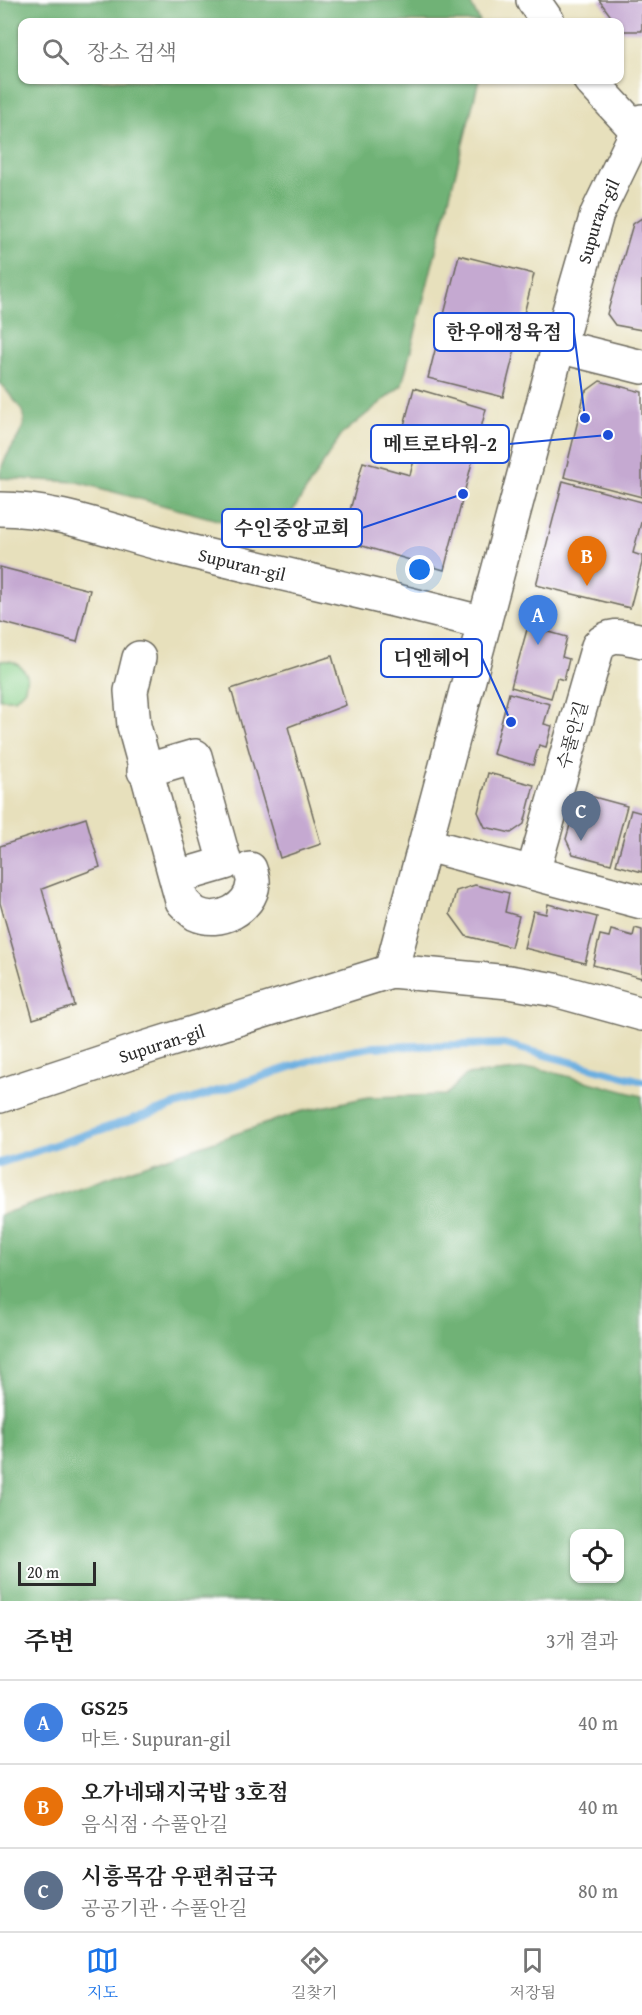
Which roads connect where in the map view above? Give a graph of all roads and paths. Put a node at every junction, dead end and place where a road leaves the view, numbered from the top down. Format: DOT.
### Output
graph roads {
  1 [pos="533,0"];
  2 [pos="545,18"];
  3 [pos="594,84"];
  4 [pos="641,130"];
  5 [pos="558,346"];
  6 [pos="642,367"];
  7 [pos="0,509"];
  8 [pos="484,623"];
  9 [pos="642,641"];
  10 [pos="139,658"];
  11 [pos="144,771"];
  12 [pos="426,845"];
  13 [pos="250,869"];
  14 [pos="533,872"];
  15 [pos="177,878"];
  16 [pos="642,902"];
  17 [pos="391,971"];
  18 [pos="642,1014"];
  19 [pos="0,1096"];
  1 -- 2 [label="street"];
  3 -- 4 [label="street"];
  4 -- 5 [label="street, Supuran-gil"];
  5 -- 6 [label="street"];
  5 -- 8 [label="street, Supuran-gil"];
  7 -- 8 [label="street, Supuran-gil"];
  8 -- 12 [label="street, Supuran-gil"];
  9 -- 14 [label="street, 수풀안길"];
  10 -- 11 [label="street"];
  11 -- 15 [label="street"];
  11 -- 15 [label="street"];
  12 -- 14 [label="street"];
  12 -- 17 [label="street, Supuran-gil"];
  13 -- 15 [label="street"];
  14 -- 16 [label="street"];
  17 -- 18 [label="street, Supuran-gil"];
  17 -- 19 [label="street, Supuran-gil"];
}
